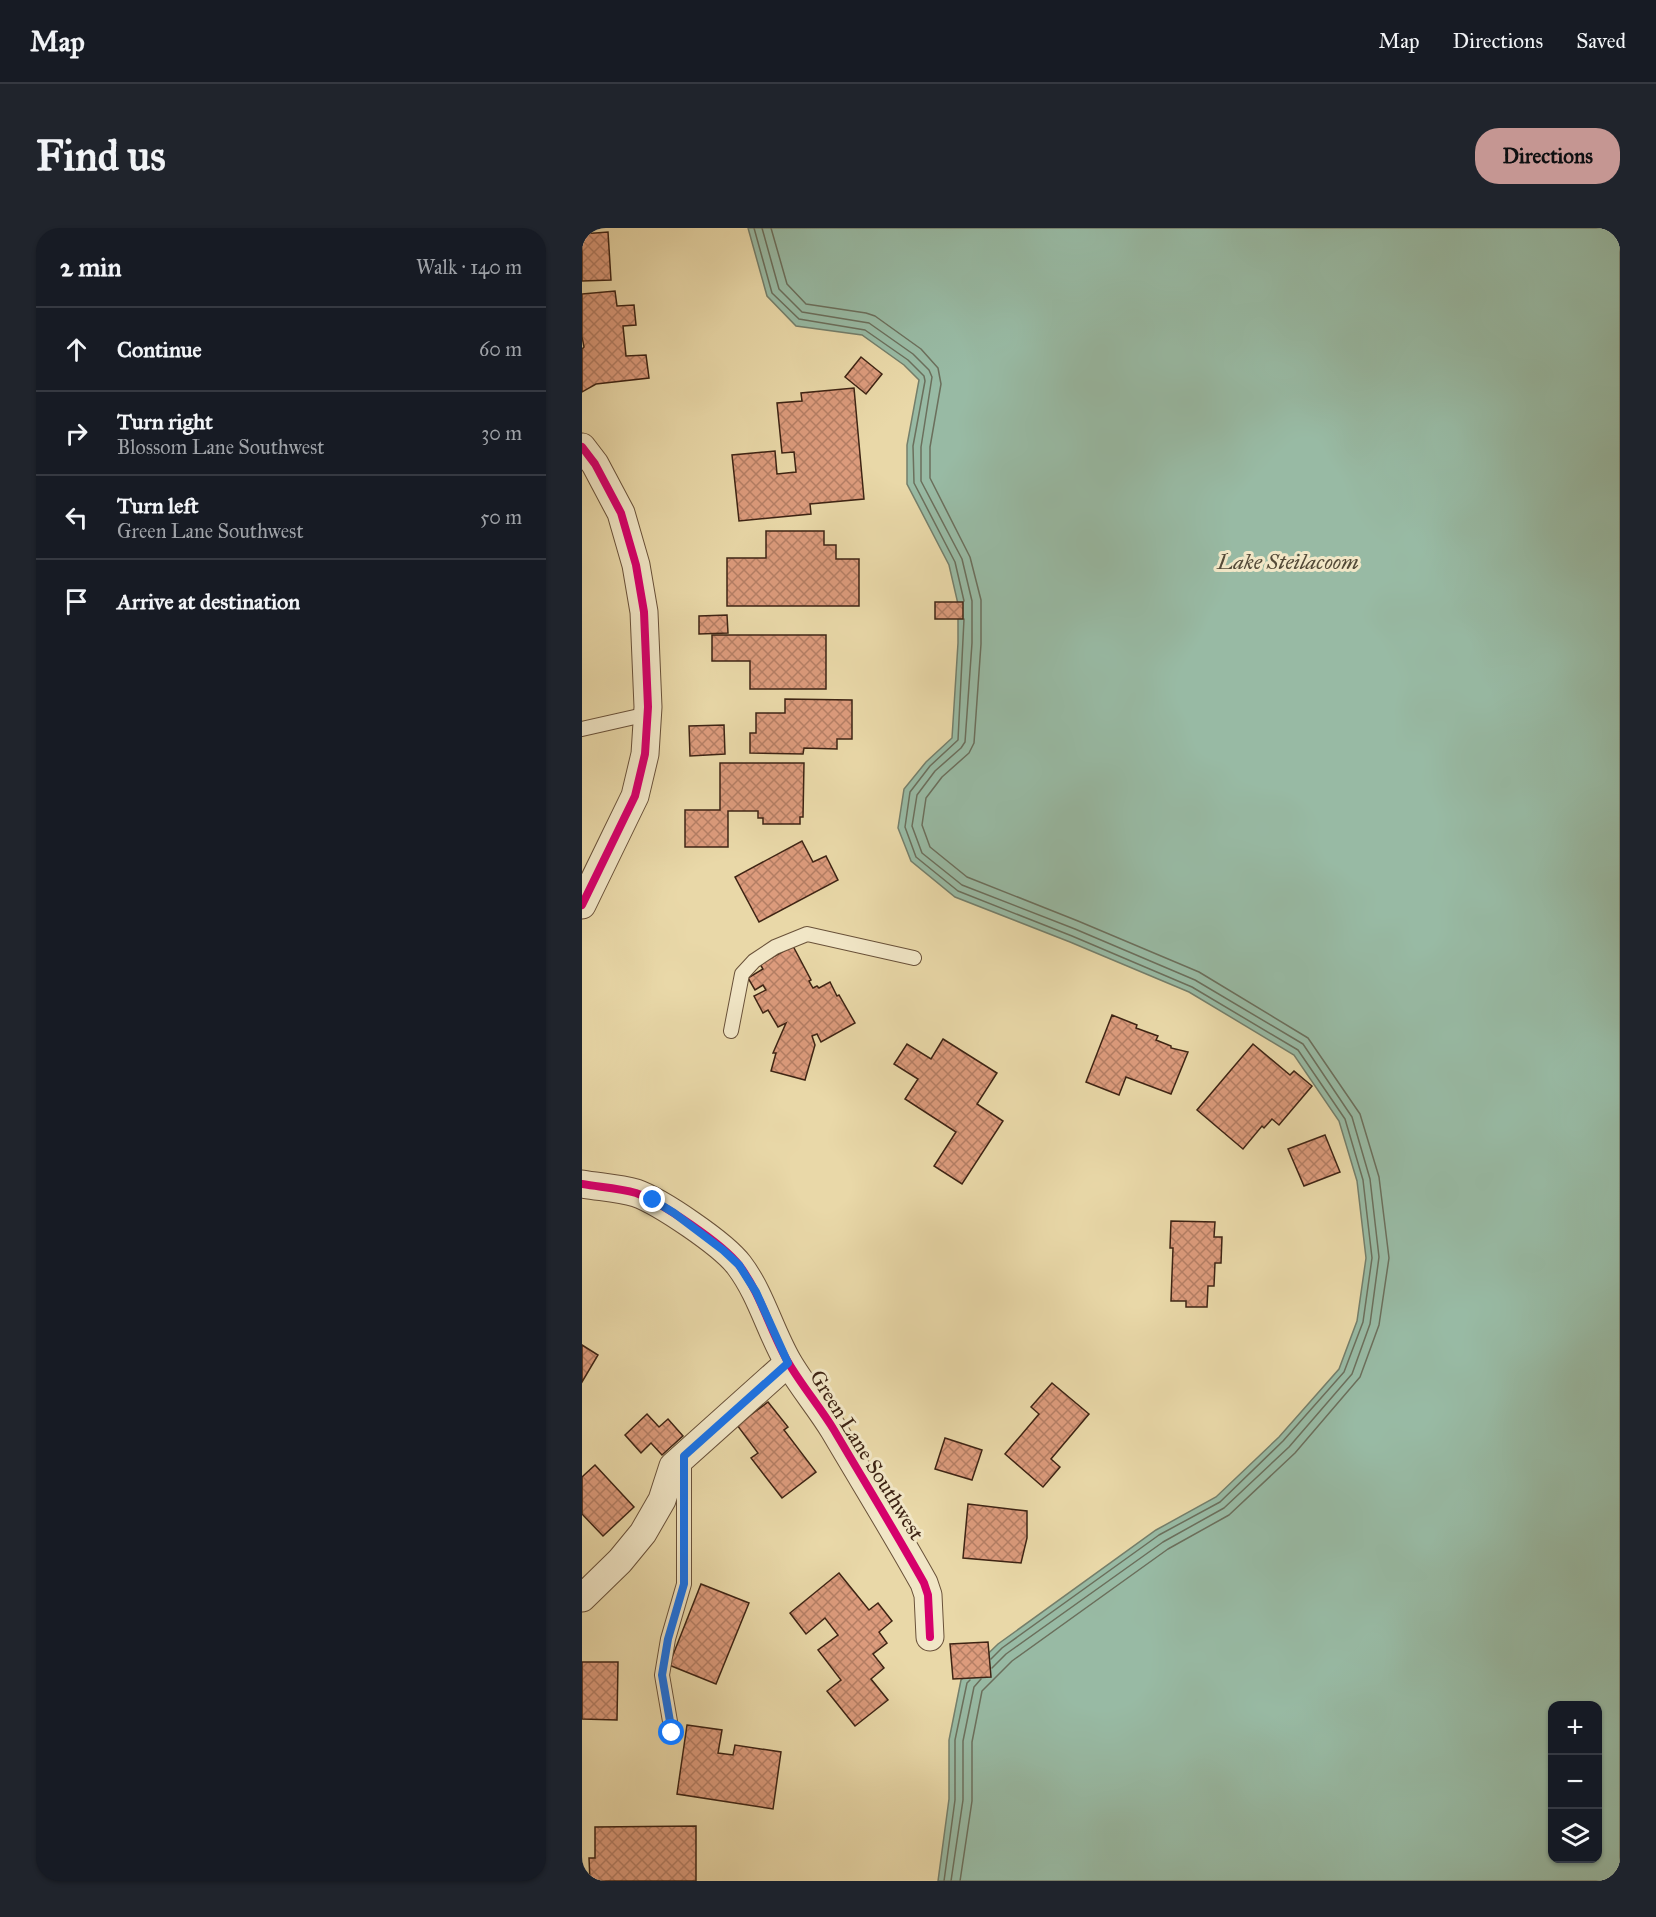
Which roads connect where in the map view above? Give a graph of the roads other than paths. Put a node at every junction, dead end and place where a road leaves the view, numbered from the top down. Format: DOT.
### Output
graph roads {
  1 [pos="582,447"];
  2 [pos="648,714"];
  3 [pos="582,729"];
  4 [pos="582,905"];
  5 [pos="914,958"];
  6 [pos="731,1031"];
  7 [pos="582,1184"];
  8 [pos="788,1363"];
  9 [pos="684,1456"];
  10 [pos="582,1598"];
  11 [pos="930,1637"];
  12 [pos="672,1733"];
  1 -- 2 [label="street"];
  2 -- 3 [label="lane"];
  2 -- 4 [label="street"];
  5 -- 6 [label="lane"];
  7 -- 8 [label="street, Green Lane Southwest"];
  8 -- 9 [label="street"];
  8 -- 11 [label="street, Green Lane Southwest"];
  9 -- 10 [label="street"];
  9 -- 12 [label="lane"];
}
